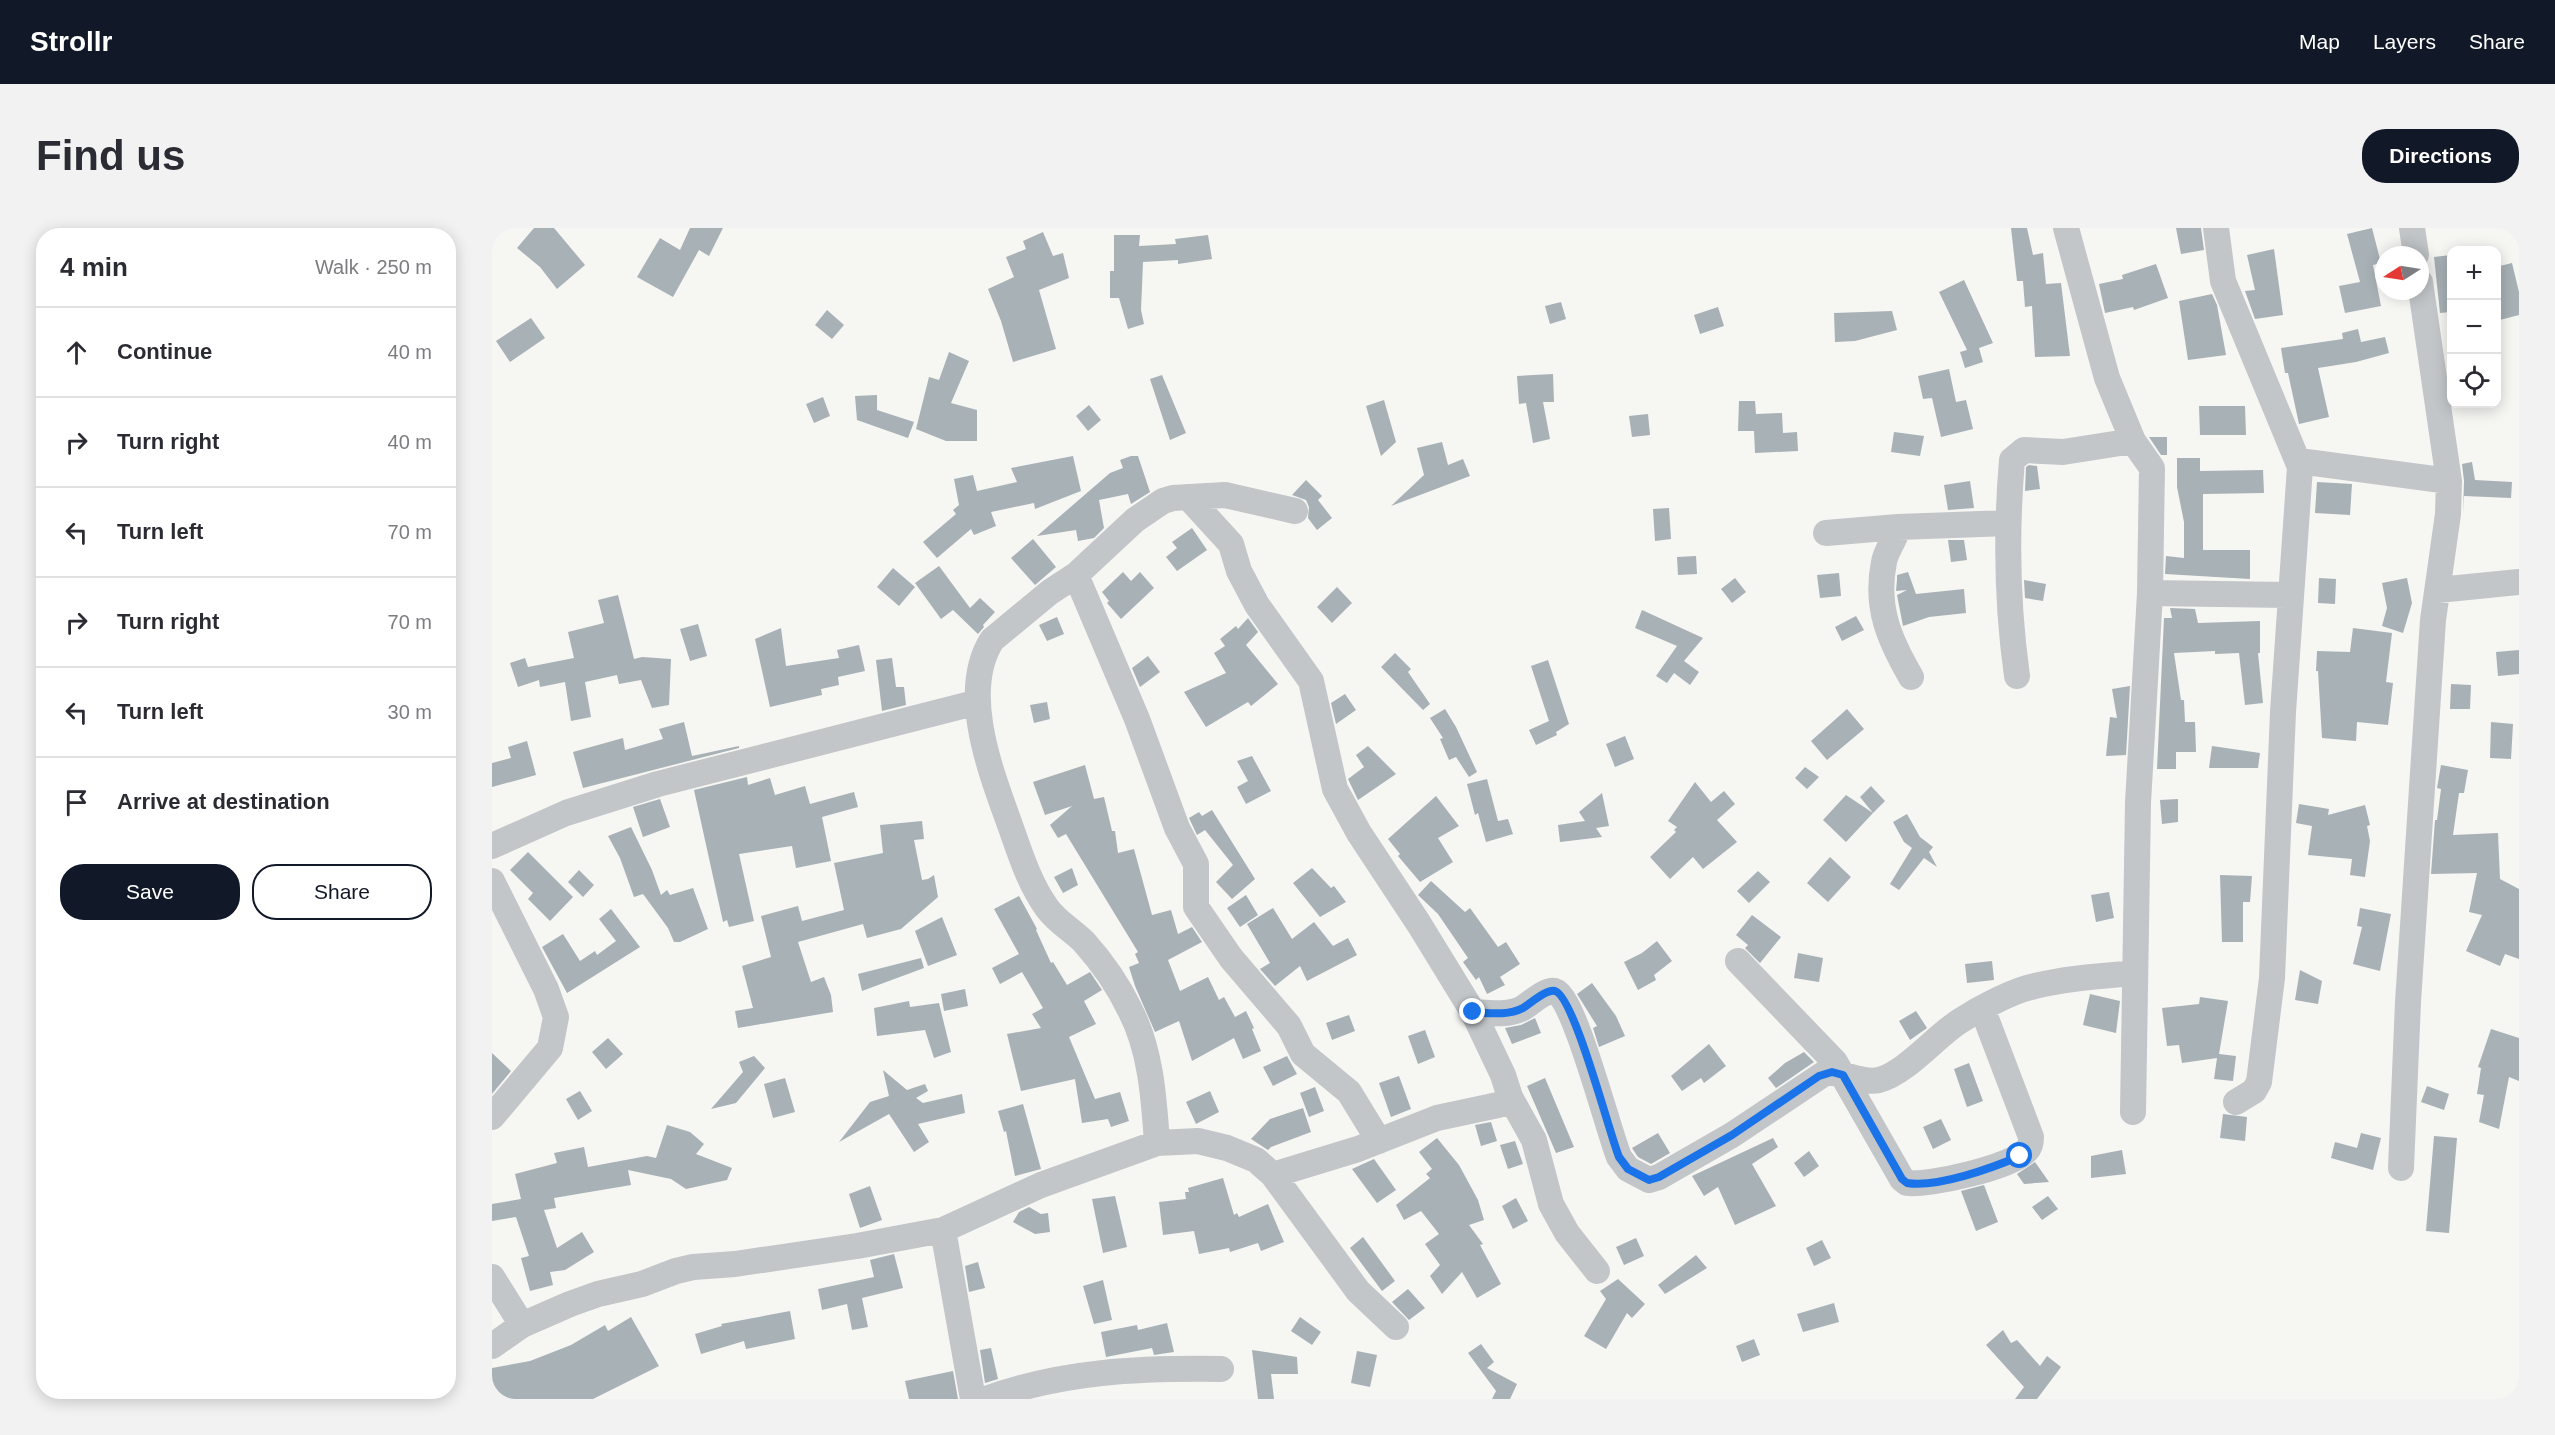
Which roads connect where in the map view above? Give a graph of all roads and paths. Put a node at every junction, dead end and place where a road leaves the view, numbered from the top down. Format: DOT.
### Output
graph roads {
  1 [pos="2066,228"];
  2 [pos="2216,228"];
  3 [pos="2412,228"];
  4 [pos="2415,246"];
  5 [pos="2423,300"];
  6 [pos="2133,441"];
  7 [pos="2300,467"];
  8 [pos="2449,481"];
  9 [pos="1188,497"];
  10 [pos="1295,511"];
  11 [pos="2008,523"];
  12 [pos="1898,527"];
  13 [pos="1826,533"];
  14 [pos="1076,575"];
  15 [pos="2519,582"];
  16 [pos="2438,590"];
  17 [pos="2151,593"];
  18 [pos="2291,595"];
  19 [pos="2017,676"];
  20 [pos="1911,677"];
  21 [pos="978,702"];
  22 [pos="492,846"];
  23 [pos="492,881"];
  24 [pos="1738,961"];
  25 [pos="2135,973"];
  26 [pos="1982,1008"];
  27 [pos="1473,1012"];
  28 [pos="1843,1075"];
  29 [pos="1510,1097"];
  30 [pos="2236,1102"];
  31 [pos="2133,1112"];
  32 [pos="492,1117"];
  33 [pos="1378,1141"];
  34 [pos="1156,1143"];
  35 [pos="2401,1168"];
  36 [pos="1273,1175"];
  37 [pos="943,1230"];
  38 [pos="1597,1270"];
  39 [pos="492,1277"];
  40 [pos="522,1325"];
  41 [pos="1395,1327"];
  42 [pos="492,1346"];
  43 [pos="1221,1369"];
  44 [pos="973,1399"];
  45 [pos="986,1399"];
  1 -- 6 [label="street"];
  2 -- 7 [label="street"];
  3 -- 4 [label="street"];
  5 -- 8 [label="street"];
  6 -- 11 [label="street"];
  6 -- 17 [label="street"];
  7 -- 8 [label="street"];
  7 -- 18 [label="street"];
  8 -- 16 [label="street"];
  9 -- 10 [label="street"];
  9 -- 14 [label="street"];
  9 -- 27 [label="street"];
  11 -- 12 [label="street"];
  11 -- 19 [label="street"];
  12 -- 13 [label="street"];
  12 -- 20 [label="street"];
  14 -- 21 [label="street"];
  14 -- 33 [label="street"];
  15 -- 16 [label="street"];
  16 -- 35 [label="street"];
  17 -- 18 [label="street"];
  17 -- 25 [label="street"];
  18 -- 30 [label="street"];
  21 -- 22 [label="street"];
  21 -- 34 [label="street"];
  23 -- 32 [label="street"];
  24 -- 28 [label="street"];
  25 -- 26 [label="street"];
  25 -- 31 [label="street"];
  26 -- 28 [label="street"];
  26 -- 28 [label="street"];
  27 -- 28 [label="street"];
  27 -- 29 [label="street"];
  29 -- 33 [label="street"];
  29 -- 38 [label="street"];
  33 -- 36 [label="street"];
  34 -- 36 [label="street"];
  34 -- 37 [label="street"];
  36 -- 41 [label="street"];
  37 -- 40 [label="street"];
  37 -- 44 [label="street"];
  39 -- 40 [label="street"];
  40 -- 42 [label="street"];
  43 -- 45 [label="street"];
}
